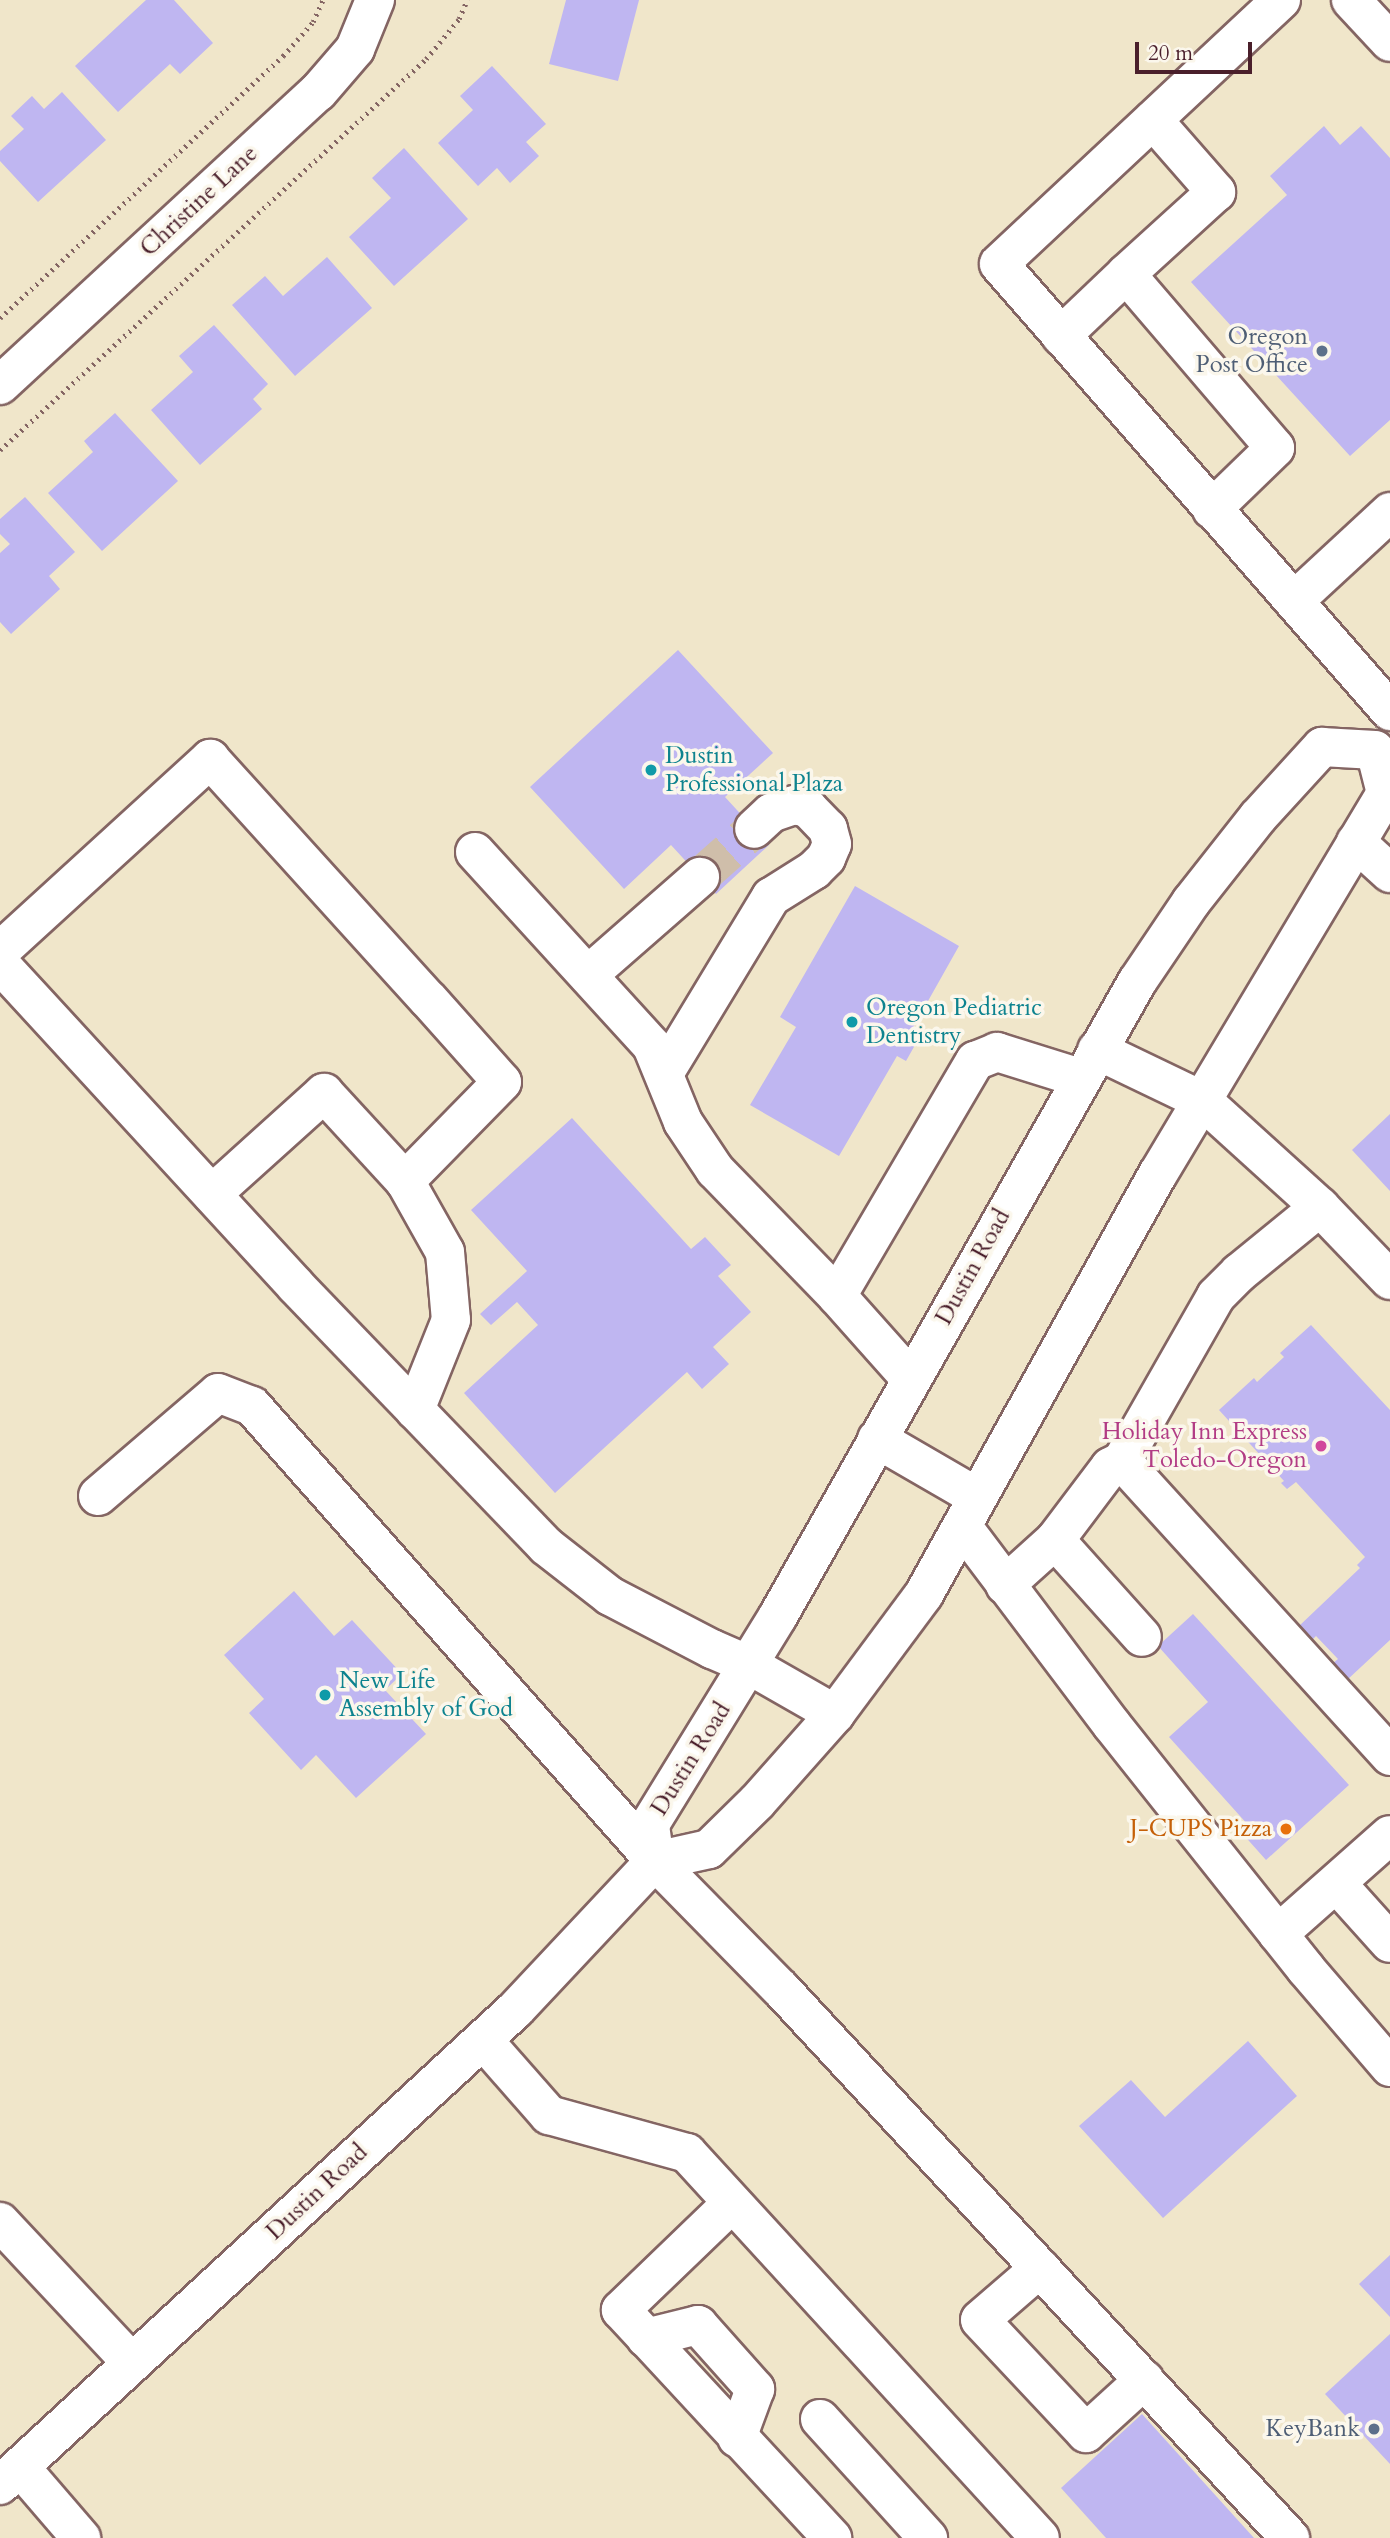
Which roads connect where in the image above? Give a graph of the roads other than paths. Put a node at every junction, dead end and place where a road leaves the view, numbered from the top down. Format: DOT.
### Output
graph roads {
  1 [pos="375,0"];
  2 [pos="1281,0"];
  3 [pos="1351,0"];
  4 [pos="1390,41"];
  5 [pos="1153,120"];
  6 [pos="1126,274"];
  7 [pos="1060,336"];
  8 [pos="0,385"];
  9 [pos="1212,509"];
  10 [pos="1390,512"];
  11 [pos="1294,601"];
  12 [pos="1390,711"];
  13 [pos="1383,742"];
  14 [pos="754,829"];
  15 [pos="1356,842"];
  16 [pos="475,852"];
  17 [pos="1390,873"];
  18 [pos="700,877"];
  19 [pos="0,951"];
  20 [pos="0,964"];
  21 [pos="588,975"];
  22 [pos="1089,1064"];
  23 [pos="665,1072"];
  24 [pos="1203,1101"];
  25 [pos="405,1181"];
  26 [pos="212,1194"];
  27 [pos="1320,1207"];
  28 [pos="1390,1280"];
  29 [pos="836,1296"];
  30 [pos="911,1378"];
  31 [pos="415,1410"];
  32 [pos="877,1439"];
  33 [pos="1122,1461"];
  34 [pos="98,1496"];
  35 [pos="969,1511"];
  36 [pos="1055,1540"];
  37 [pos="1004,1586"];
  38 [pos="1142,1637"];
  39 [pos="749,1665"];
  40 [pos="835,1714"];
  41 [pos="1390,1756"];
  42 [pos="1390,1835"];
  43 [pos="655,1861"];
  44 [pos="1337,1884"];
  45 [pos="1278,1934"];
  46 [pos="1390,1943"];
  47 [pos="483,2040"];
  48 [pos="1390,2067"];
  49 [pos="731,2204"];
  50 [pos="0,2222"];
  51 [pos="1040,2268"];
  52 [pos="132,2363"];
  53 [pos="1143,2380"];
  54 [pos="820,2419"];
  55 [pos="9,2469"];
  56 [pos="81,2538"];
  57 [pos="832,2538"];
  58 [pos="928,2538"];
  59 [pos="1040,2538"];
  60 [pos="1290,2538"];
  1 -- 8 [label="street, Christine Lane"];
  2 -- 5 [label="street"];
  3 -- 4 [label="street"];
  5 -- 6 [label="street"];
  5 -- 7 [label="street"];
  6 -- 7 [label="street"];
  6 -- 9 [label="street"];
  7 -- 9 [label="street"];
  9 -- 11 [label="street"];
  10 -- 11 [label="street"];
  11 -- 12 [label="street"];
  13 -- 15 [label="street, Dustin Road"];
  13 -- 22 [label="street, Dustin Road"];
  14 -- 23 [label="street"];
  15 -- 17 [label="street"];
  15 -- 24 [label="street, Dustin Road"];
  16 -- 21 [label="street"];
  18 -- 21 [label="street"];
  19 -- 25 [label="street"];
  20 -- 26 [label="street"];
  21 -- 23 [label="street"];
  22 -- 24 [label="street"];
  22 -- 29 [label="street"];
  22 -- 30 [label="street, Dustin Road"];
  23 -- 29 [label="street"];
  24 -- 27 [label="street"];
  24 -- 35 [label="street, Dustin Road"];
  25 -- 26 [label="street"];
  25 -- 31 [label="street"];
  26 -- 31 [label="street"];
  27 -- 28 [label="street"];
  27 -- 33 [label="street"];
  29 -- 30 [label="street"];
  30 -- 32 [label="street, Dustin Road"];
  31 -- 39 [label="street"];
  32 -- 35 [label="street"];
  32 -- 39 [label="street, Dustin Road"];
  33 -- 36 [label="street"];
  33 -- 41 [label="street"];
  34 -- 43 [label="street"];
  35 -- 37 [label="street"];
  35 -- 40 [label="street, Dustin Road"];
  36 -- 37 [label="street"];
  36 -- 38 [label="street"];
  37 -- 45 [label="street"];
  39 -- 40 [label="street"];
  39 -- 43 [label="street, Dustin Road"];
  40 -- 43 [label="street, Dustin Road"];
  42 -- 44 [label="street"];
  43 -- 47 [label="street, Dustin Road"];
  43 -- 51 [label="street"];
  44 -- 45 [label="street"];
  44 -- 46 [label="street"];
  45 -- 48 [label="street"];
  47 -- 49 [label="street"];
  47 -- 52 [label="street, Dustin Road"];
  49 -- 57 [label="street"];
  49 -- 59 [label="street"];
  50 -- 52 [label="street"];
  51 -- 53 [label="street"];
  51 -- 53 [label="street"];
  52 -- 55 [label="street, Dustin Road"];
  53 -- 60 [label="street"];
  54 -- 58 [label="street"];
  55 -- 56 [label="street"];
}
